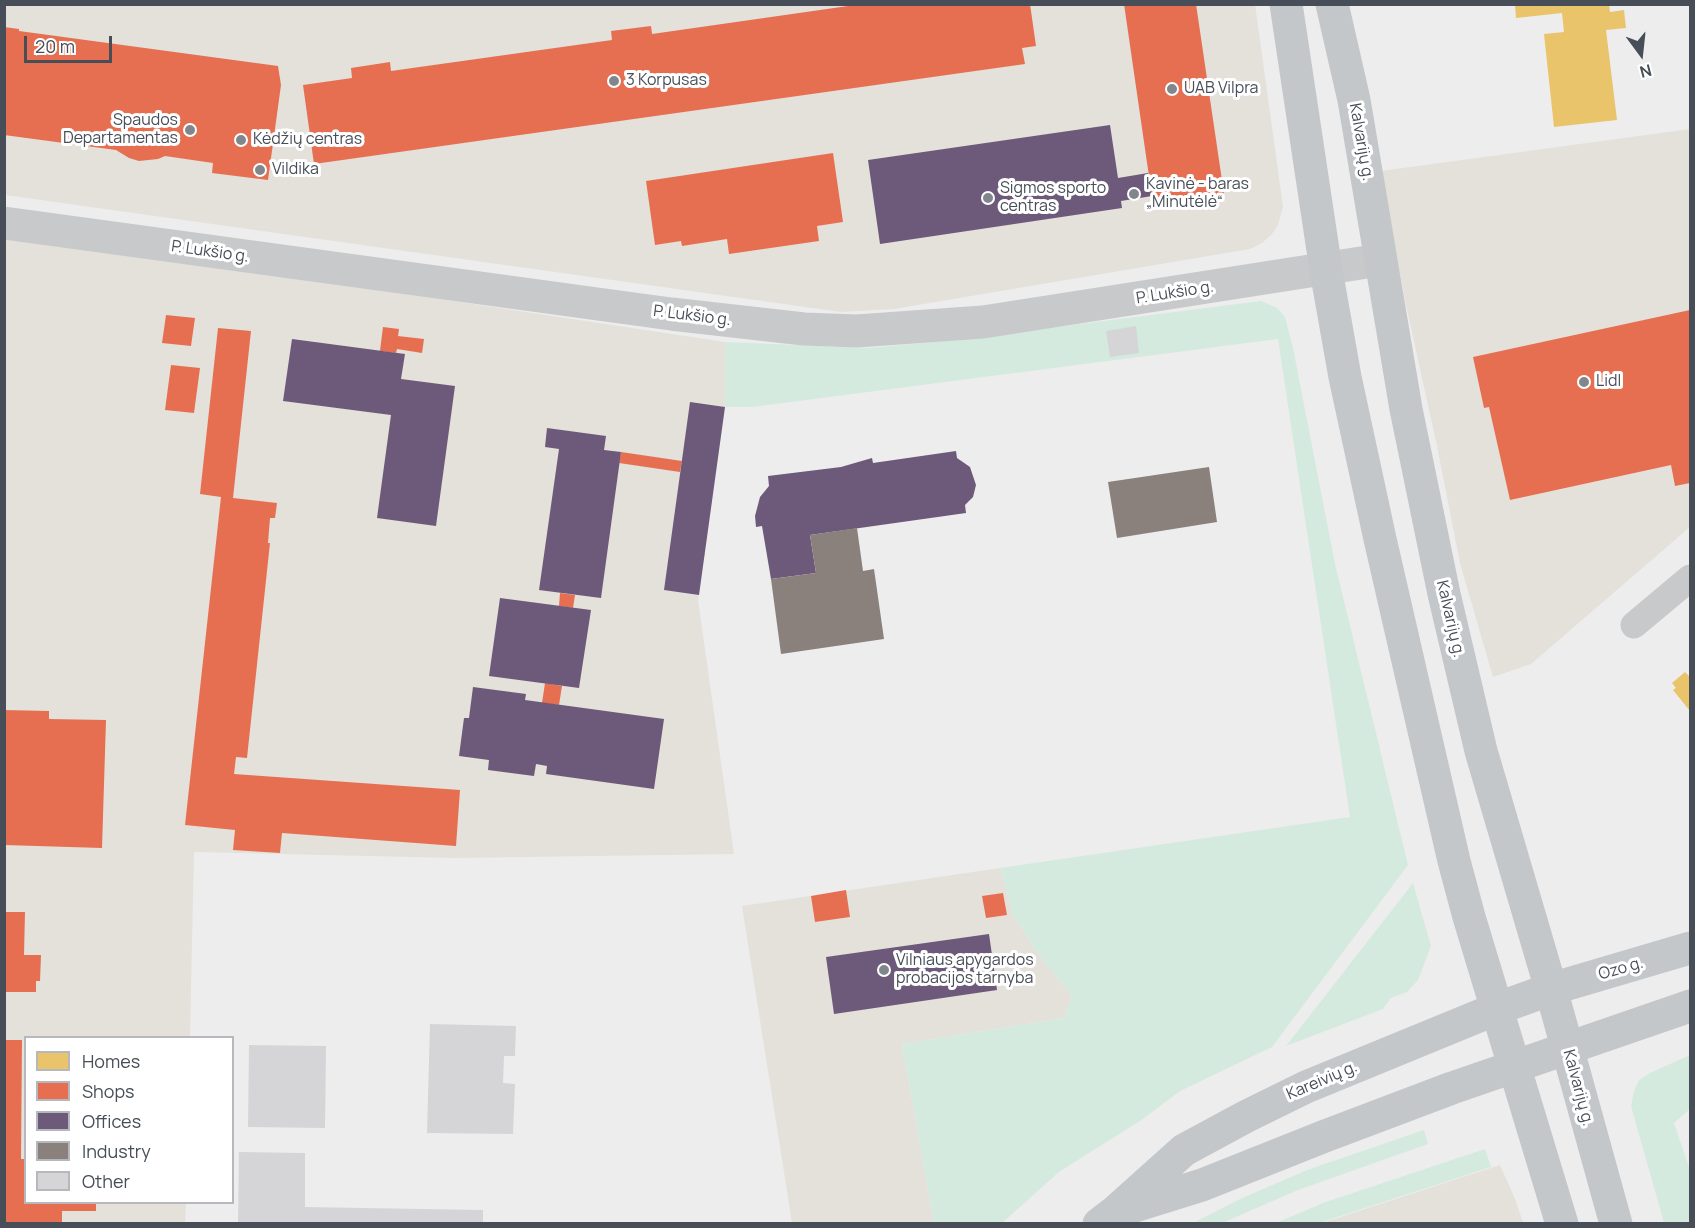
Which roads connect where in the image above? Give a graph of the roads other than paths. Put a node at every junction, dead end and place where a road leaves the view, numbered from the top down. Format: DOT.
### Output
graph roads {
  1 [pos="1286,4"];
  2 [pos="1332,4"];
  3 [pos="4,223"];
  4 [pos="1380,260"];
  5 [pos="1326,270"];
  6 [pos="1690,578"];
  7 [pos="1634,626"];
  8 [pos="1690,948"];
  9 [pos="1551,989"];
  10 [pos="1690,1006"];
  11 [pos="1496,1009"];
  12 [pos="1568,1049"];
  13 [pos="1514,1068"];
  14 [pos="1108,1217"];
  15 [pos="1562,1224"];
  16 [pos="1616,1224"];
  1 -- 5 [label="main road"];
  2 -- 4 [label="main road, Kalvarijų g."];
  3 -- 5 [label="street, P. Lukšio g."];
  4 -- 5 [label="street, P. Lukšio g."];
  4 -- 9 [label="main road, Kalvarijų g."];
  5 -- 11 [label="main road"];
  6 -- 7 [label="street"];
  8 -- 9 [label="main road, Ozo g."];
  9 -- 11 [label="main road, Kareivių g."];
  9 -- 12 [label="main road, Kalvarijų g."];
  10 -- 12 [label="main road"];
  11 -- 13 [label="main road"];
  11 -- 14 [label="main road, Kareivių g."];
  12 -- 13 [label="main road, Kareivių g."];
  12 -- 16 [label="main road, Kalvarijų g."];
  13 -- 14 [label="main road, Kareivių g."];
  13 -- 15 [label="main road"];
}
